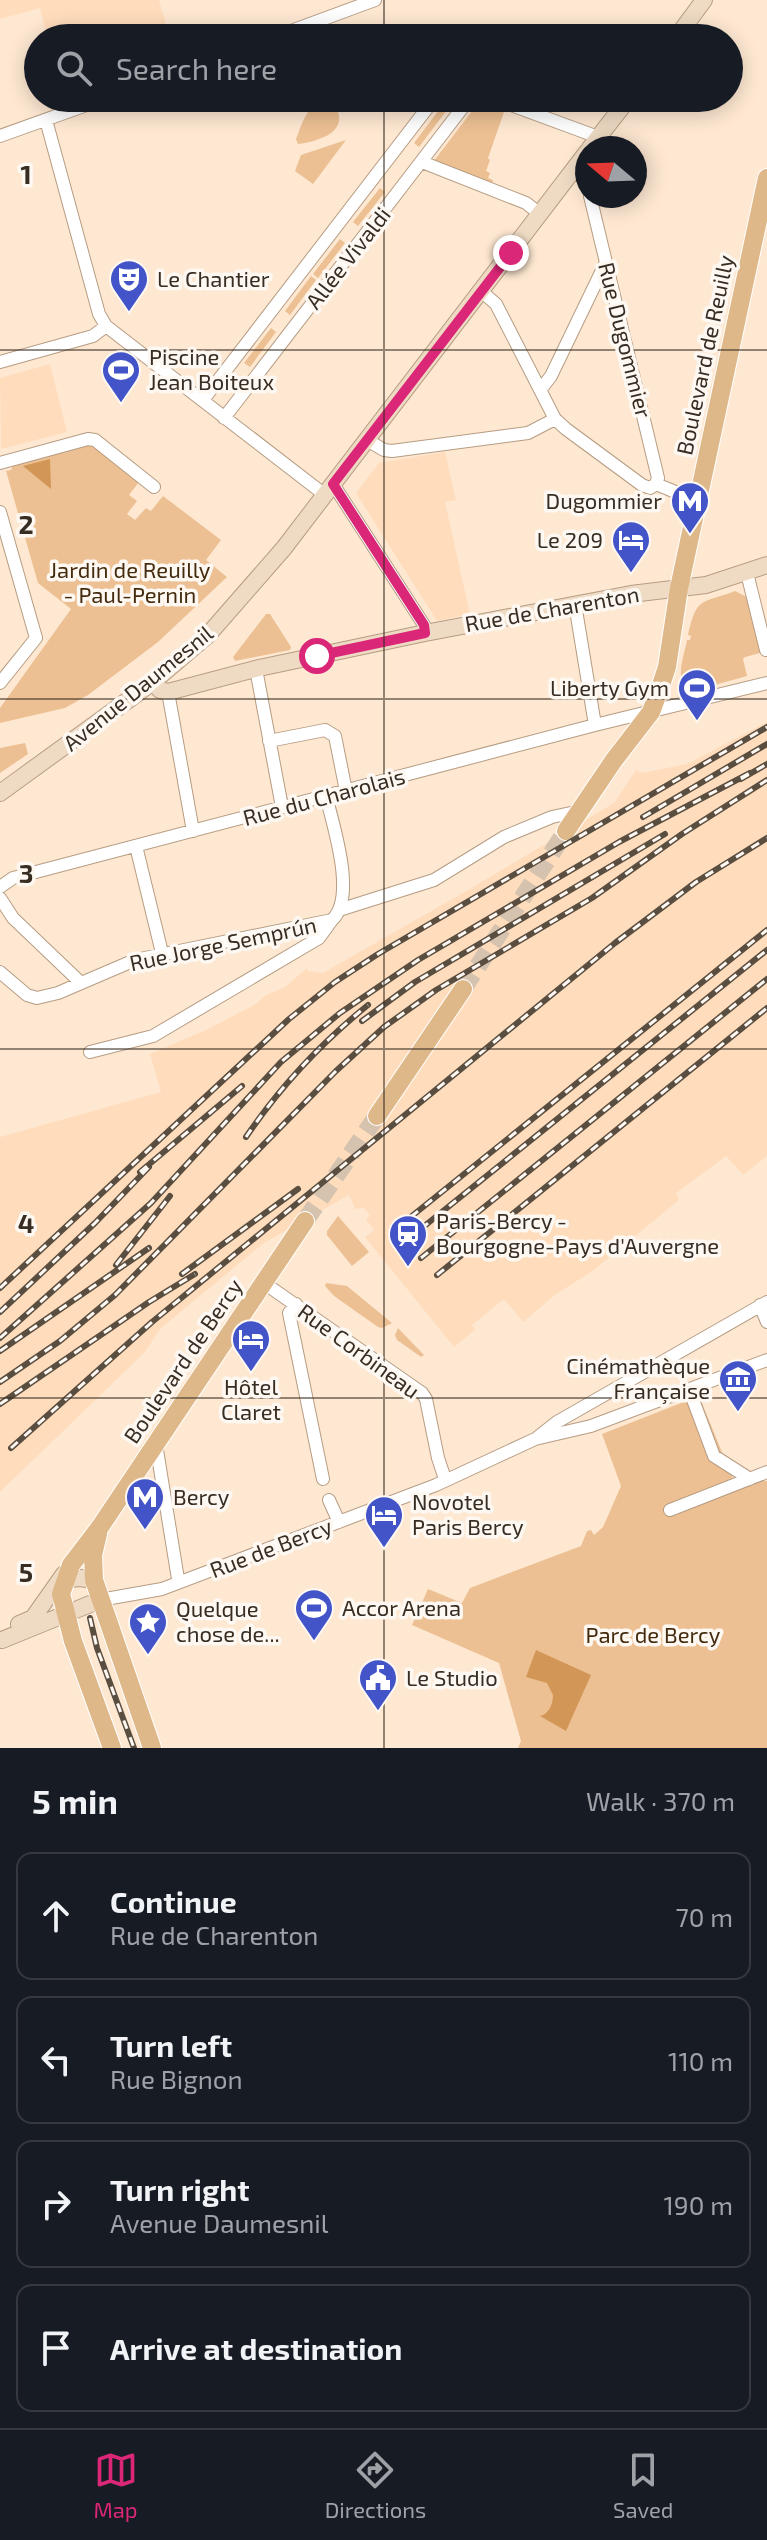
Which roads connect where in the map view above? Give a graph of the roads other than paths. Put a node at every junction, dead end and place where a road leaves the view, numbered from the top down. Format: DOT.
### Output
graph roads {
  1 [pos="375,0"];
  2 [pos="704,0"];
  3 [pos="310,24"];
  4 [pos="686,24"];
  5 [pos="68,112"];
  6 [pos="424,112"];
  7 [pos="460,112"];
  8 [pos="521,112"];
  9 [pos="618,112"];
  10 [pos="46,120"];
  11 [pos="0,136"];
  12 [pos="600,136"];
  13 [pos="575,138"];
  14 [pos="422,162"];
  15 [pos="574,171"];
  16 [pos="767,178"];
  17 [pos="593,208"];
  18 [pos="540,214"];
  19 [pos="606,262"];
  20 [pos="481,291"];
  21 [pos="106,326"];
  22 [pos="0,362"];
  23 [pos="541,389"];
  24 [pos="203,400"];
  25 [pos="224,418"];
  26 [pos="555,419"];
  27 [pos="367,440"];
  28 [pos="0,463"];
  29 [pos="654,485"];
  30 [pos="154,487"];
  31 [pos="329,489"];
  32 [pos="690,498"];
  33 [pos="0,512"];
  34 [pos="767,565"];
  35 [pos="747,573"];
  36 [pos="679,588"];
  37 [pos="575,604"];
  38 [pos="425,633"];
  39 [pos="766,650"];
  40 [pos="256,669"];
  41 [pos="153,682"];
  42 [pos="0,683"];
  43 [pos="767,683"];
  44 [pos="168,692"];
  45 [pos="651,712"];
  46 [pos="595,725"];
  47 [pos="269,741"];
  48 [pos="346,791"];
  49 [pos="0,793"];
  50 [pos="326,796"];
  51 [pos="282,807"];
  52 [pos="580,811"];
  53 [pos="193,831"];
  54 [pos="566,831"];
  55 [pos="136,846"];
  56 [pos="0,887"];
  57 [pos="0,898"];
  58 [pos="336,915"];
  59 [pos="162,953"];
  60 [pos="0,972"];
  61 [pos="81,983"];
  62 [pos="463,989"];
  63 [pos="90,1052"];
  64 [pos="377,1116"];
  65 [pos="305,1221"];
  66 [pos="264,1283"];
  67 [pos="296,1304"];
  68 [pos="764,1304"];
  69 [pos="767,1322"];
  70 [pos="767,1360"];
  71 [pos="689,1389"];
  72 [pos="535,1439"];
  73 [pos="156,1444"];
  74 [pos="767,1472"];
  75 [pos="323,1479"];
  76 [pos="445,1479"];
  77 [pos="750,1479"];
  78 [pos="329,1500"];
  79 [pos="670,1510"];
  80 [pos="339,1522"];
  81 [pos="100,1527"];
  82 [pos="66,1574"];
  83 [pos="178,1579"];
  84 [pos="94,1580"];
  85 [pos="100,1600"];
  86 [pos="65,1615"];
  87 [pos="39,1626"];
  88 [pos="1,1637"];
  89 [pos="73,1641"];
  90 [pos="112,1748"];
  91 [pos="152,1748"];
  1 -- 3 [label="street"];
  2 -- 4 [label="main road"];
  5 -- 10 [label="street"];
  6 -- 24 [label="street, Allée Vivaldi"];
  7 -- 14 [label="street, Allée Vivaldi"];
  8 -- 13 [label="street"];
  9 -- 12 [label="main road, Avenue Daumesnil"];
  10 -- 11 [label="street"];
  10 -- 21 [label="street"];
  14 -- 18 [label="street"];
  14 -- 25 [label="street, Allée Vivaldi"];
  15 -- 18 [label="main road, Avenue Daumesnil"];
  16 -- 36 [label="main road, Boulevard de Reuilly"];
  17 -- 19 [label="street, Rue Dugommier"];
  18 -- 20 [label="main road, Avenue Daumesnil"];
  19 -- 23 [label="street"];
  19 -- 29 [label="street, Rue Dugommier"];
  20 -- 23 [label="street"];
  20 -- 27 [label="main road, Avenue Daumesnil"];
  21 -- 22 [label="street"];
  21 -- 24 [label="street"];
  23 -- 26 [label="street"];
  24 -- 25 [label="street"];
  25 -- 31 [label="street"];
  26 -- 27 [label="street"];
  26 -- 29 [label="street"];
  27 -- 31 [label="main road, Avenue Daumesnil"];
  28 -- 30 [label="street"];
  29 -- 32 [label="street"];
  31 -- 38 [label="street"];
  31 -- 41 [label="main road, Avenue Daumesnil"];
  33 -- 42 [label="street"];
  34 -- 35 [label="main road, Rue de Charenton"];
  35 -- 36 [label="main road, Rue de Charenton"];
  35 -- 39 [label="street"];
  36 -- 37 [label="main road, Rue de Charenton"];
  36 -- 45 [label="main road"];
  37 -- 38 [label="main road, Rue de Charenton"];
  37 -- 46 [label="street"];
  38 -- 40 [label="main road, Rue de Charenton"];
  40 -- 44 [label="main road, Rue de Charenton"];
  40 -- 47 [label="street"];
  41 -- 44 [label="main road"];
  41 -- 49 [label="main road, Avenue Daumesnil"];
  43 -- 45 [label="street"];
  44 -- 53 [label="street"];
  45 -- 46 [label="street, Rue du Charolais"];
  45 -- 52 [label="main road"];
  46 -- 48 [label="street, Rue du Charolais"];
  47 -- 48 [label="street"];
  47 -- 51 [label="street"];
  48 -- 50 [label="street, Rue du Charolais"];
  50 -- 51 [label="street, Rue du Charolais"];
  50 -- 58 [label="street, Rue Jorge Semprún"];
  51 -- 53 [label="street, Rue du Charolais"];
  52 -- 54 [label="main road"];
  52 -- 58 [label="street"];
  53 -- 55 [label="street, Rue du Charolais"];
  55 -- 56 [label="street, Rue du Charolais"];
  55 -- 59 [label="street"];
  57 -- 61 [label="street"];
  58 -- 59 [label="street, Rue Jorge Semprún"];
  58 -- 63 [label="street"];
  59 -- 61 [label="street, Rue Jorge Semprún"];
  60 -- 61 [label="street, Rue Jorge Semprún"];
  62 -- 64 [label="main road"];
  65 -- 66 [label="main road, Boulevard de Bercy"];
  66 -- 67 [label="street, Rue Corbineau"];
  66 -- 73 [label="main road, Boulevard de Bercy"];
  67 -- 75 [label="street"];
  67 -- 76 [label="street, Rue Corbineau"];
  68 -- 69 [label="street, Rue de Bercy"];
  68 -- 72 [label="street, Rue de Bercy"];
  70 -- 71 [label="street, Rue de Bercy"];
  71 -- 72 [label="street, Rue de Bercy"];
  71 -- 77 [label="street"];
  72 -- 76 [label="street, Rue de Bercy"];
  73 -- 81 [label="main road, Boulevard de Bercy"];
  73 -- 83 [label="street"];
  74 -- 77 [label="street"];
  76 -- 80 [label="street, Rue de Bercy"];
  77 -- 79 [label="street"];
  78 -- 80 [label="street"];
  80 -- 85 [label="street, Rue de Bercy"];
  81 -- 82 [label="main road, Boulevard de Bercy"];
  81 -- 84 [label="main road, Boulevard de Bercy"];
  82 -- 84 [label="main road"];
  82 -- 86 [label="main road"];
  82 -- 88 [label="main road, Rue de Bercy"];
  84 -- 85 [label="main road, Boulevard de Bercy"];
  85 -- 86 [label="main road, Rue de Bercy"];
  85 -- 91 [label="main road, Boulevard de Bercy"];
  86 -- 87 [label="main road, Rue de Bercy"];
  86 -- 89 [label="main road"];
  87 -- 88 [label="main road, Rue de Bercy"];
  87 -- 89 [label="main road"];
  89 -- 90 [label="main road"];
}
